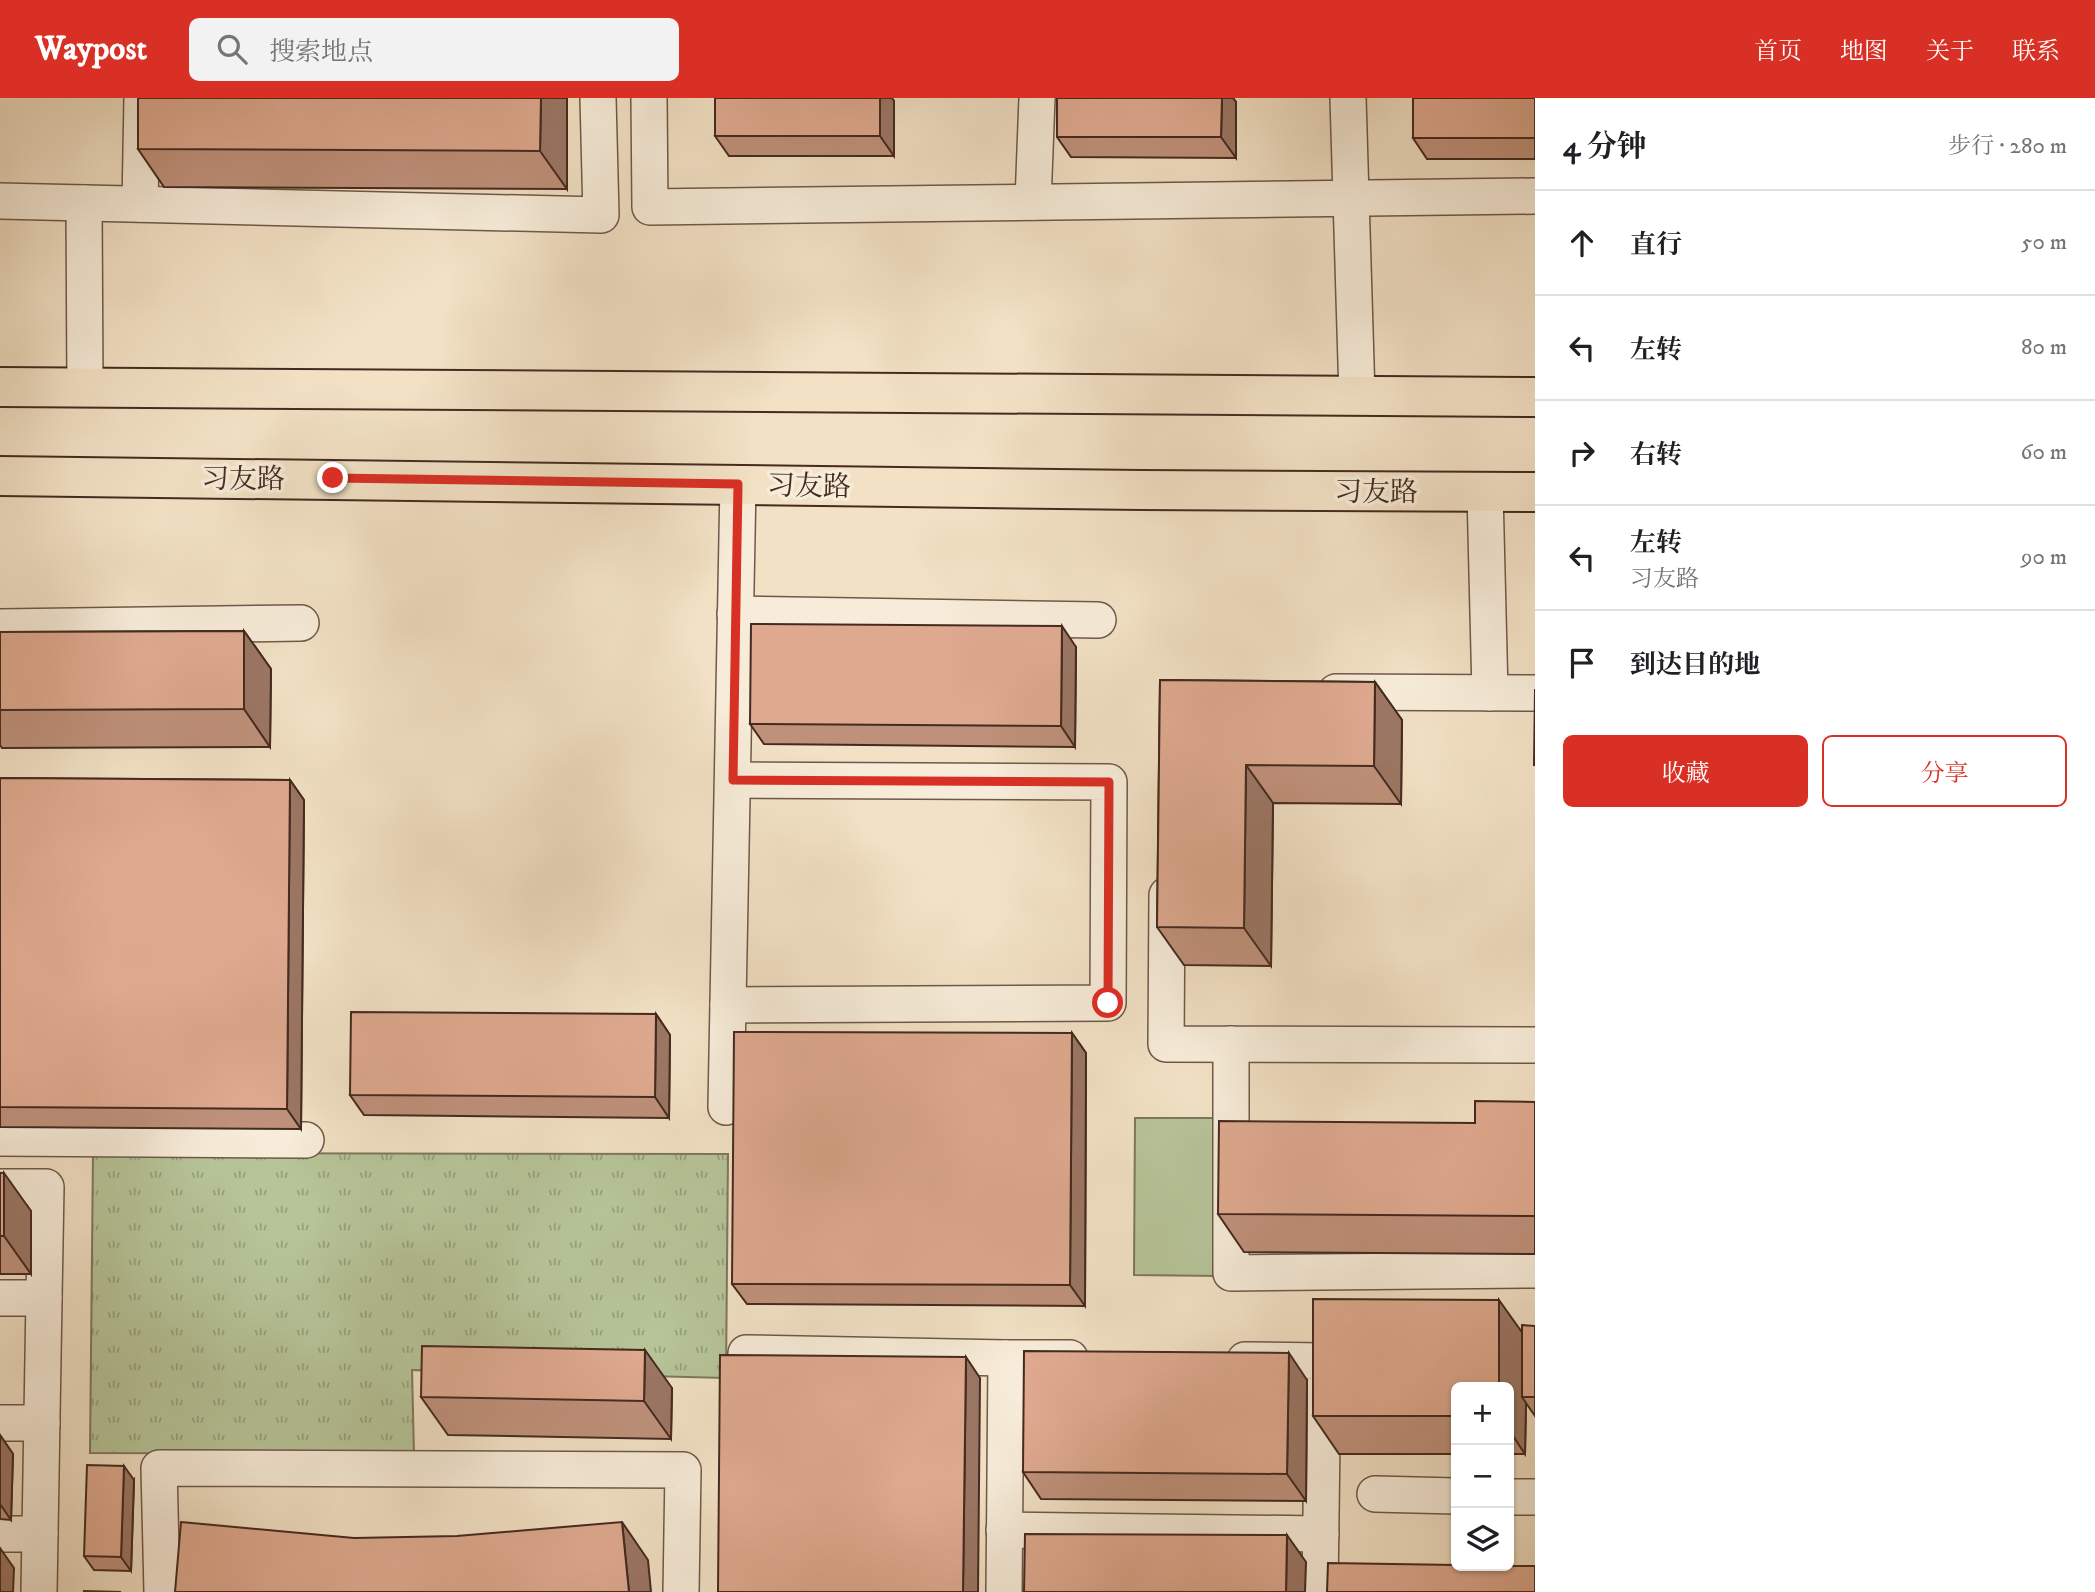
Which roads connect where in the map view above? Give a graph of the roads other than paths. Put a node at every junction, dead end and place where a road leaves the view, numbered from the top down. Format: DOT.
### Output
graph roads {
  1 [pos="142,98"];
  2 [pos="598,98"];
  3 [pos="649,98"];
  4 [pos="1037,98"];
  5 [pos="1348,98"];
  6 [pos="1535,196"];
  7 [pos="1352,198"];
  8 [pos="0,201"];
  9 [pos="1033,202"];
  10 [pos="84,203"];
  11 [pos="140,204"];
  12 [pos="0,387"];
  13 [pos="85,388"];
  14 [pos="1357,396"];
  15 [pos="1535,397"];
  16 [pos="0,475"];
  17 [pos="738,484"];
  18 [pos="1485,492"];
  19 [pos="1535,492"];
  20 [pos="735,614"];
  21 [pos="1098,620"];
  22 [pos="301,623"];
  23 [pos="0,627"];
  24 [pos="1308,692"];
  25 [pos="1490,693"];
  26 [pos="1535,693"];
  27 [pos="733,780"];
  28 [pos="1167,868"];
  29 [pos="728,1005"];
  30 [pos="1231,1044"];
  31 [pos="1535,1045"];
  32 [pos="726,1107"];
  33 [pos="0,1138"];
  34 [pos="306,1140"];
  35 [pos="0,1187"];
  36 [pos="1535,1270"];
  37 [pos="0,1298"];
  38 [pos="44,1298"];
  39 [pos="746,1353"];
  40 [pos="1006,1358"];
  41 [pos="1103,1359"];
  42 [pos="1213,1360"];
  43 [pos="0,1423"];
  44 [pos="42,1423"];
  45 [pos="1375,1494"];
  46 [pos="1451,1496"];
  47 [pos="1514,1497"];
  48 [pos="1535,1497"];
  49 [pos="1004,1530"];
  50 [pos="0,1534"];
  51 [pos="40,1534"];
  52 [pos="1321,1534"];
  53 [pos="38,1592"];
  54 [pos="162,1592"];
  55 [pos="681,1592"];
  56 [pos="1004,1592"];
  57 [pos="1321,1592"];
  1 -- 11 [label="lane"];
  2 -- 11 [label="lane"];
  3 -- 9 [label="lane"];
  4 -- 9 [label="lane"];
  5 -- 7 [label="lane"];
  6 -- 7 [label="lane"];
  7 -- 9 [label="lane"];
  7 -- 14 [label="lane"];
  8 -- 10 [label="lane"];
  10 -- 11 [label="lane"];
  10 -- 13 [label="lane"];
  12 -- 13 [label="main road"];
  13 -- 14 [label="main road"];
  14 -- 15 [label="main road"];
  16 -- 17 [label="main road, 习友路"];
  17 -- 18 [label="main road, 习友路"];
  17 -- 20 [label="lane"];
  18 -- 19 [label="main road, 习友路"];
  18 -- 25 [label="lane"];
  20 -- 21 [label="lane"];
  20 -- 27 [label="lane"];
  22 -- 23 [label="lane"];
  24 -- 25 [label="lane"];
  25 -- 26 [label="lane"];
  27 -- 29 [label="lane"];
  27 -- 29 [label="lane"];
  28 -- 30 [label="lane"];
  29 -- 32 [label="lane"];
  30 -- 31 [label="lane"];
  30 -- 36 [label="lane"];
  33 -- 34 [label="lane"];
  35 -- 38 [label="lane"];
  37 -- 38 [label="lane"];
  38 -- 44 [label="lane"];
  39 -- 40 [label="lane"];
  40 -- 41 [label="lane"];
  40 -- 49 [label="lane"];
  42 -- 52 [label="lane"];
  43 -- 44 [label="lane"];
  44 -- 51 [label="lane"];
  45 -- 46 [label="lane"];
  47 -- 48 [label="lane"];
  49 -- 52 [label="lane"];
  49 -- 56 [label="lane"];
  50 -- 51 [label="lane"];
  51 -- 53 [label="lane"];
  52 -- 57 [label="lane"];
  54 -- 55 [label="lane"];
}
